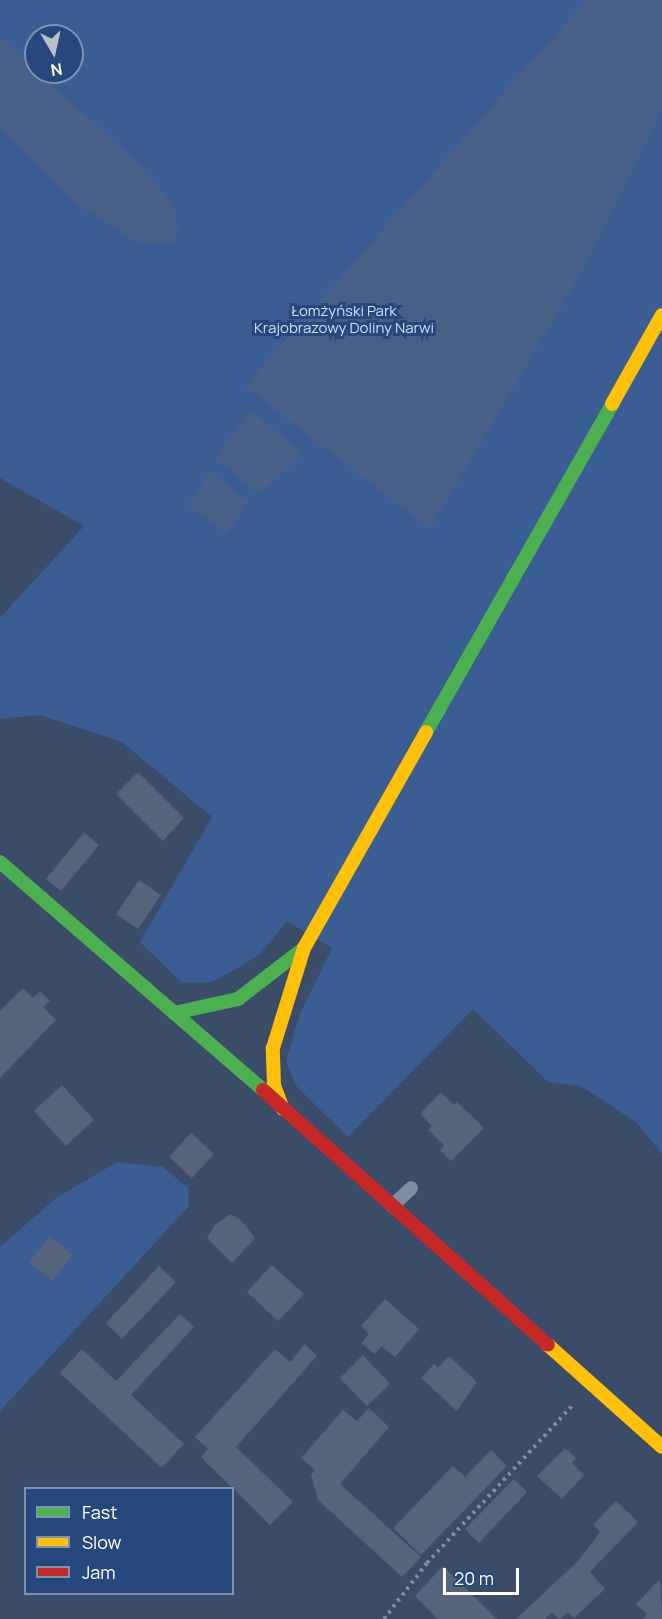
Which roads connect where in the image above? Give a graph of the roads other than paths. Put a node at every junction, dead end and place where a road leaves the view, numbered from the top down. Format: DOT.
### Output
graph roads {
  1 [pos="662,315"];
  2 [pos="0,862"];
  3 [pos="304,948"];
  4 [pos="256,988"];
  5 [pos="241,1012"];
  6 [pos="174,1013"];
  7 [pos="279,1019"];
  8 [pos="230,1040"];
  9 [pos="261,1040"];
  10 [pos="235,1057"];
  11 [pos="283,1109"];
  12 [pos="411,1188"];
  13 [pos="392,1206"];
  14 [pos="662,1447"];
  1 -- 3 [label="street"];
  2 -- 6 [label="street"];
  3 -- 4 [label="street"];
  3 -- 7 [label="street"];
  4 -- 5 [label="street"];
  4 -- 6 [label="street"];
  6 -- 10 [label="street"];
  7 -- 9 [label="street"];
  7 -- 11 [label="street"];
  8 -- 10 [label="street"];
  10 -- 11 [label="street"];
  11 -- 13 [label="street"];
  12 -- 13 [label="lane"];
  13 -- 14 [label="street"];
}
